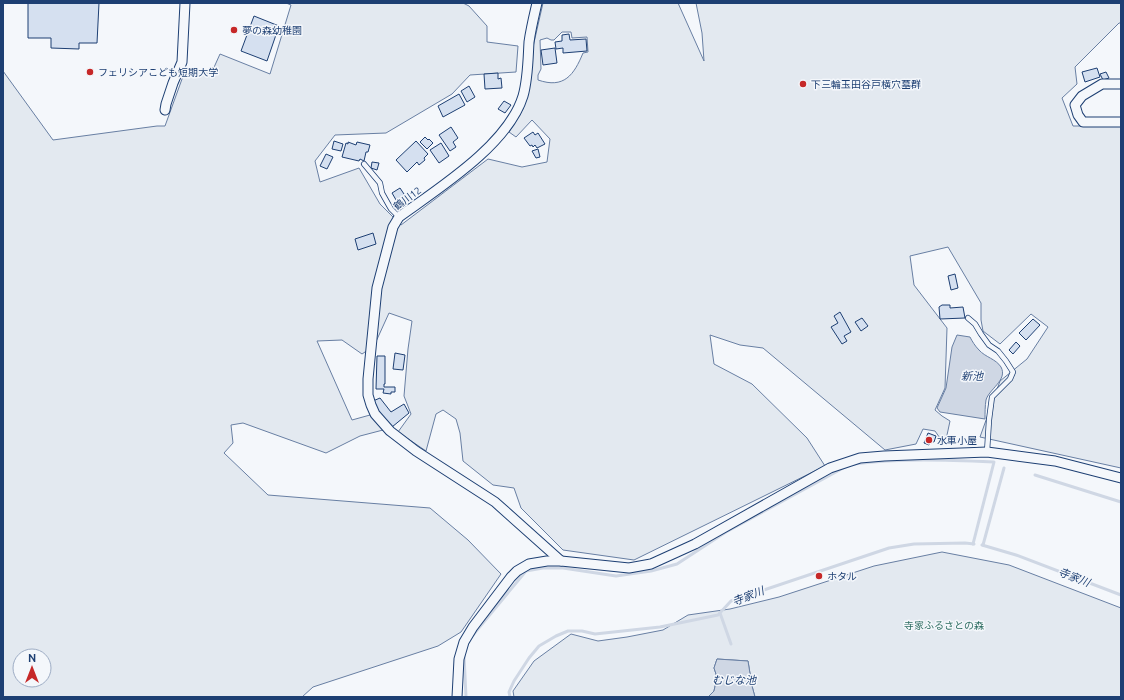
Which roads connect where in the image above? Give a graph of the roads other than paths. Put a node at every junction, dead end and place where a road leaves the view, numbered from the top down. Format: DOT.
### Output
graph roads {
  1 [pos="185,3"];
  2 [pos="537,3"];
  3 [pos="1121,84"];
  4 [pos="165,110"];
  5 [pos="1121,122"];
  6 [pos="364,164"];
  7 [pos="399,217"];
  8 [pos="968,318"];
  9 [pos="987,452"];
  10 [pos="1121,478"];
  11 [pos="561,561"];
  12 [pos="457,697"];
  1 -- 4 [label="street"];
  2 -- 7 [label="street, 鶴川12"];
  3 -- 5 [label="street"];
  6 -- 7 [label="lane"];
  7 -- 11 [label="street, 鶴川12"];
  8 -- 9 [label="lane"];
  9 -- 10 [label="street"];
  9 -- 11 [label="street"];
  11 -- 12 [label="street"];
}
